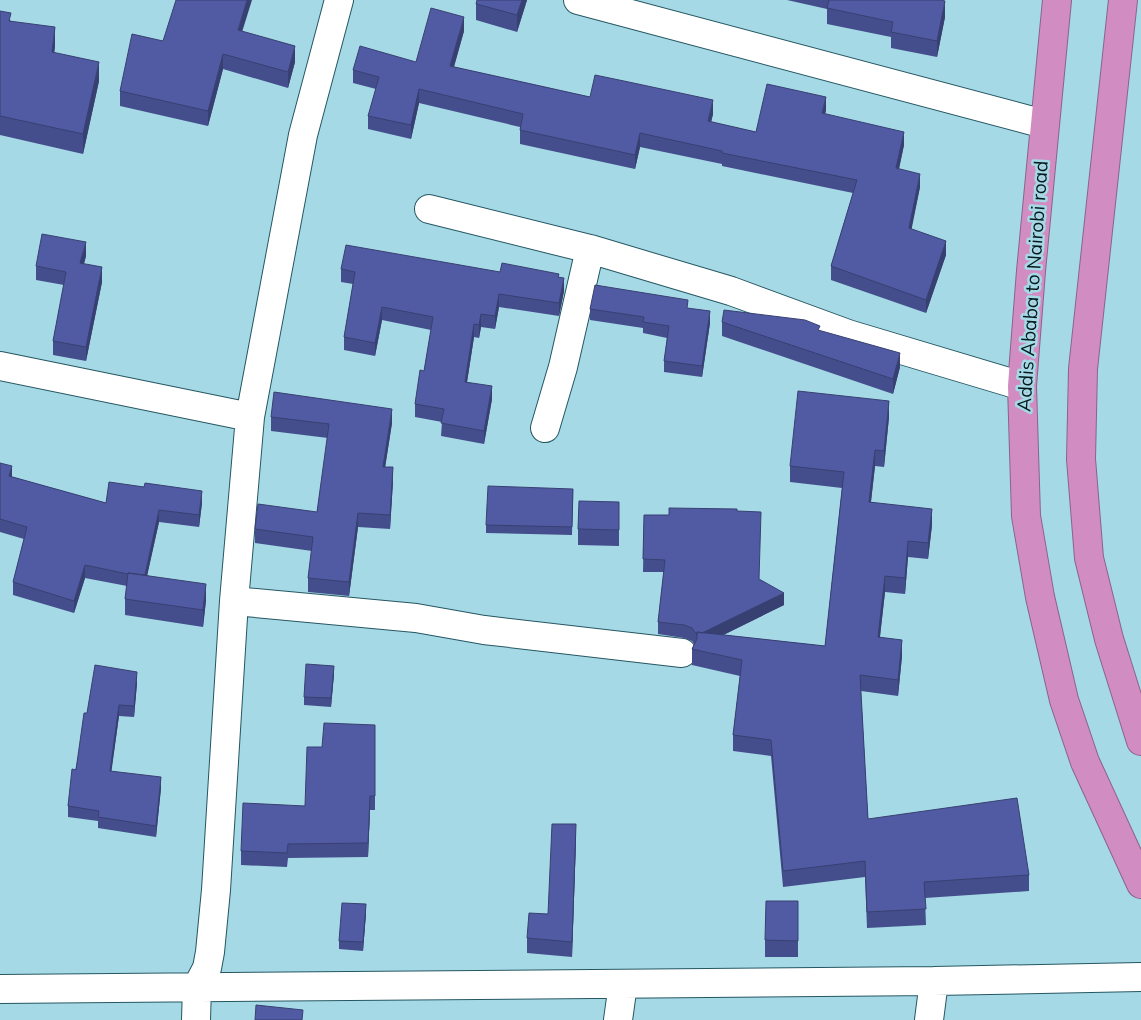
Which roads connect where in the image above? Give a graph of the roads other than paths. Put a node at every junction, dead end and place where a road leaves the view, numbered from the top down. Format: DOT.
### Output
graph roads {
  1 [pos="338,0"];
  2 [pos="578,0"];
  3 [pos="1057,0"];
  4 [pos="1122,0"];
  5 [pos="1044,124"];
  6 [pos="430,209"];
  7 [pos="590,249"];
  8 [pos="0,366"];
  9 [pos="1022,386"];
  10 [pos="250,417"];
  11 [pos="545,428"];
  12 [pos="234,601"];
  13 [pos="682,653"];
  14 [pos="1141,740"];
  15 [pos="1141,884"];
  16 [pos="1141,977"];
  17 [pos="934,981"];
  18 [pos="623,984"];
  19 [pos="197,987"];
  20 [pos="0,989"];
  21 [pos="196,1020"];
  22 [pos="618,1020"];
  23 [pos="929,1020"];
  1 -- 10 [label="street"];
  2 -- 5 [label="street"];
  3 -- 5 [label="highway, Addis Ababa to Nairobi road"];
  4 -- 14 [label="highway"];
  5 -- 9 [label="highway, Addis Ababa to Nairobi road"];
  6 -- 7 [label="street"];
  7 -- 9 [label="street"];
  7 -- 11 [label="street"];
  8 -- 10 [label="street"];
  9 -- 15 [label="highway, Addis Ababa to Nairobi road"];
  10 -- 12 [label="street"];
  12 -- 13 [label="street"];
  12 -- 19 [label="street"];
  16 -- 17 [label="street"];
  17 -- 18 [label="street"];
  17 -- 23 [label="street"];
  18 -- 19 [label="street"];
  18 -- 22 [label="street"];
  19 -- 20 [label="street"];
  19 -- 21 [label="street"];
}
